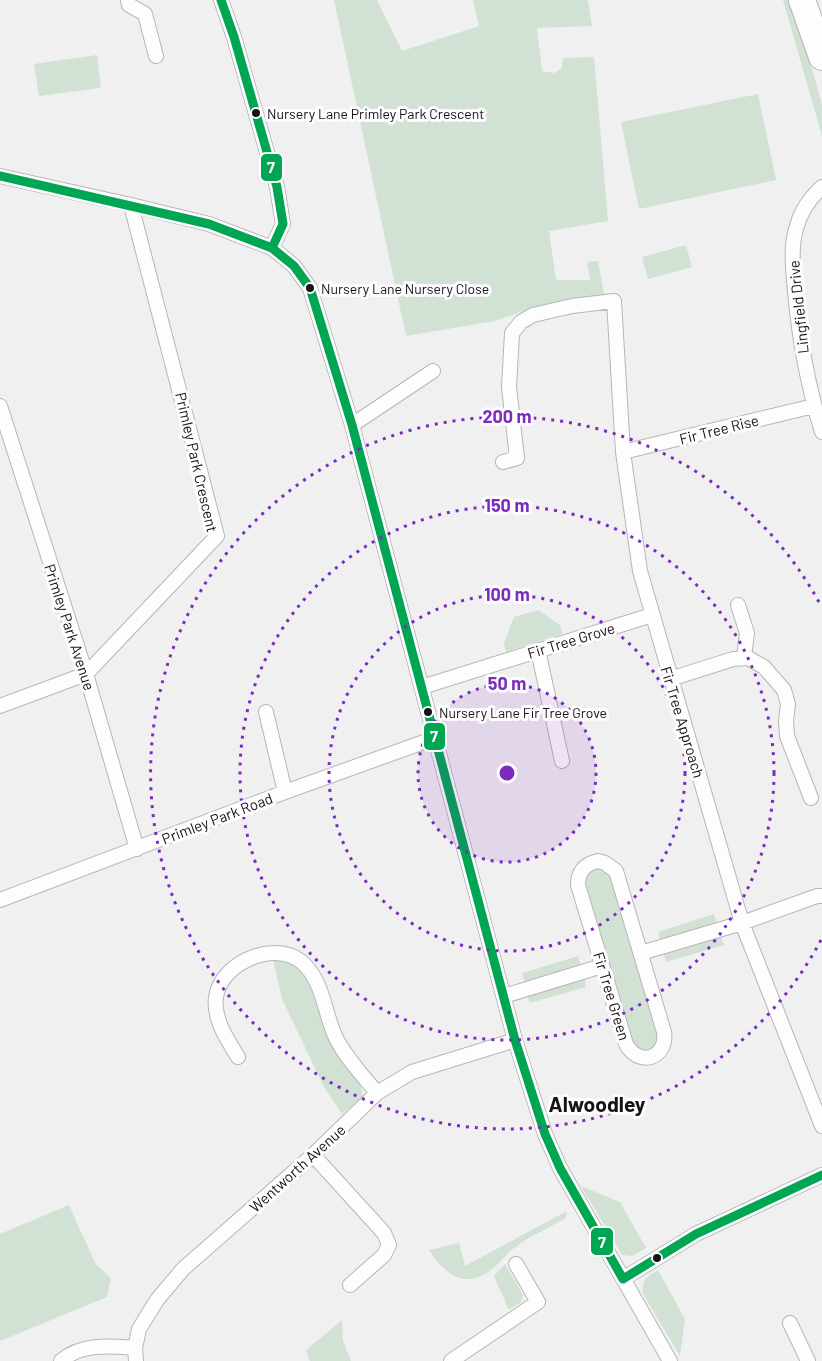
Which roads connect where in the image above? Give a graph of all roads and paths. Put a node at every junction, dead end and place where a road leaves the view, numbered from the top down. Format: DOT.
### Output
graph roads {
  1 [pos="128,0"];
  2 [pos="221,0"];
  3 [pos="803,3"];
  4 [pos="156,56"];
  5 [pos="822,57"];
  6 [pos="822,70"];
  7 [pos="0,176"];
  8 [pos="822,187"];
  9 [pos="131,205"];
  10 [pos="272,248"];
  11 [pos="433,371"];
  12 [pos="814,405"];
  13 [pos="0,406"];
  14 [pos="352,425"];
  15 [pos="822,432"];
  16 [pos="623,452"];
  17 [pos="7,453"];
  18 [pos="503,462"];
  19 [pos="738,605"];
  20 [pos="652,615"];
  21 [pos="538,650"];
  22 [pos="744,657"];
  23 [pos="86,674"];
  24 [pos="670,679"];
  25 [pos="422,687"];
  26 [pos="0,706"];
  27 [pos="266,712"];
  28 [pos="435,738"];
  29 [pos="562,761"];
  30 [pos="285,792"];
  31 [pos="812,798"];
  32 [pos="137,849"];
  33 [pos="822,896"];
  34 [pos="0,900"];
  35 [pos="742,923"];
  36 [pos="641,953"];
  37 [pos="602,966"];
  38 [pos="504,996"];
  39 [pos="515,1040"];
  40 [pos="238,1057"];
  41 [pos="377,1093"];
  42 [pos="822,1126"];
  43 [pos="313,1155"];
  44 [pos="822,1175"];
  45 [pos="516,1264"];
  46 [pos="623,1279"];
  47 [pos="350,1285"];
  48 [pos="790,1323"];
  49 [pos="135,1354"];
  50 [pos="61,1361"];
  51 [pos="451,1361"];
  52 [pos="670,1361"];
  53 [pos="808,1361"];
  1 -- 4 [label="street"];
  2 -- 10 [label="street"];
  3 -- 5 [label="highway"];
  3 -- 6 [label="street"];
  7 -- 9 [label="street"];
  8 -- 12 [label="street, Lingfield Drive"];
  9 -- 10 [label="street"];
  9 -- 23 [label="street, Primley Park Crescent"];
  10 -- 14 [label="street"];
  11 -- 14 [label="street"];
  12 -- 15 [label="street, Lingfield Drive"];
  12 -- 16 [label="street, Fir Tree Rise"];
  13 -- 17 [label="street, Primley Park Avenue"];
  14 -- 25 [label="street"];
  16 -- 18 [label="street, Fir Tree Approach"];
  16 -- 20 [label="street, Fir Tree Approach"];
  17 -- 23 [label="street, Primley Park Avenue"];
  19 -- 22 [label="street"];
  20 -- 21 [label="street, Fir Tree Grove"];
  20 -- 24 [label="street, Fir Tree Approach"];
  21 -- 25 [label="street, Fir Tree Grove"];
  21 -- 29 [label="street"];
  22 -- 24 [label="street"];
  22 -- 31 [label="street"];
  23 -- 26 [label="street"];
  23 -- 32 [label="street, Primley Park Avenue"];
  24 -- 35 [label="street, Fir Tree Approach"];
  25 -- 28 [label="street"];
  27 -- 30 [label="street"];
  28 -- 30 [label="street, Primley Park Road"];
  28 -- 38 [label="street"];
  30 -- 32 [label="street, Primley Park Road"];
  32 -- 34 [label="street, Primley Park Road"];
  33 -- 35 [label="street"];
  35 -- 36 [label="street"];
  35 -- 42 [label="street, Fir Tree Approach"];
  36 -- 37 [label="street, Fir Tree Green"];
  36 -- 37 [label="street, Fir Tree Green"];
  37 -- 38 [label="street"];
  38 -- 39 [label="street"];
  39 -- 41 [label="street, Wentworth Avenue"];
  39 -- 46 [label="street"];
  40 -- 41 [label="street"];
  41 -- 43 [label="street, Wentworth Avenue"];
  43 -- 47 [label="street"];
  43 -- 49 [label="street, Wentworth Avenue"];
  44 -- 46 [label="street"];
  45 -- 51 [label="street"];
  46 -- 52 [label="street"];
  48 -- 53 [label="street"];
  49 -- 50 [label="street"];
}
